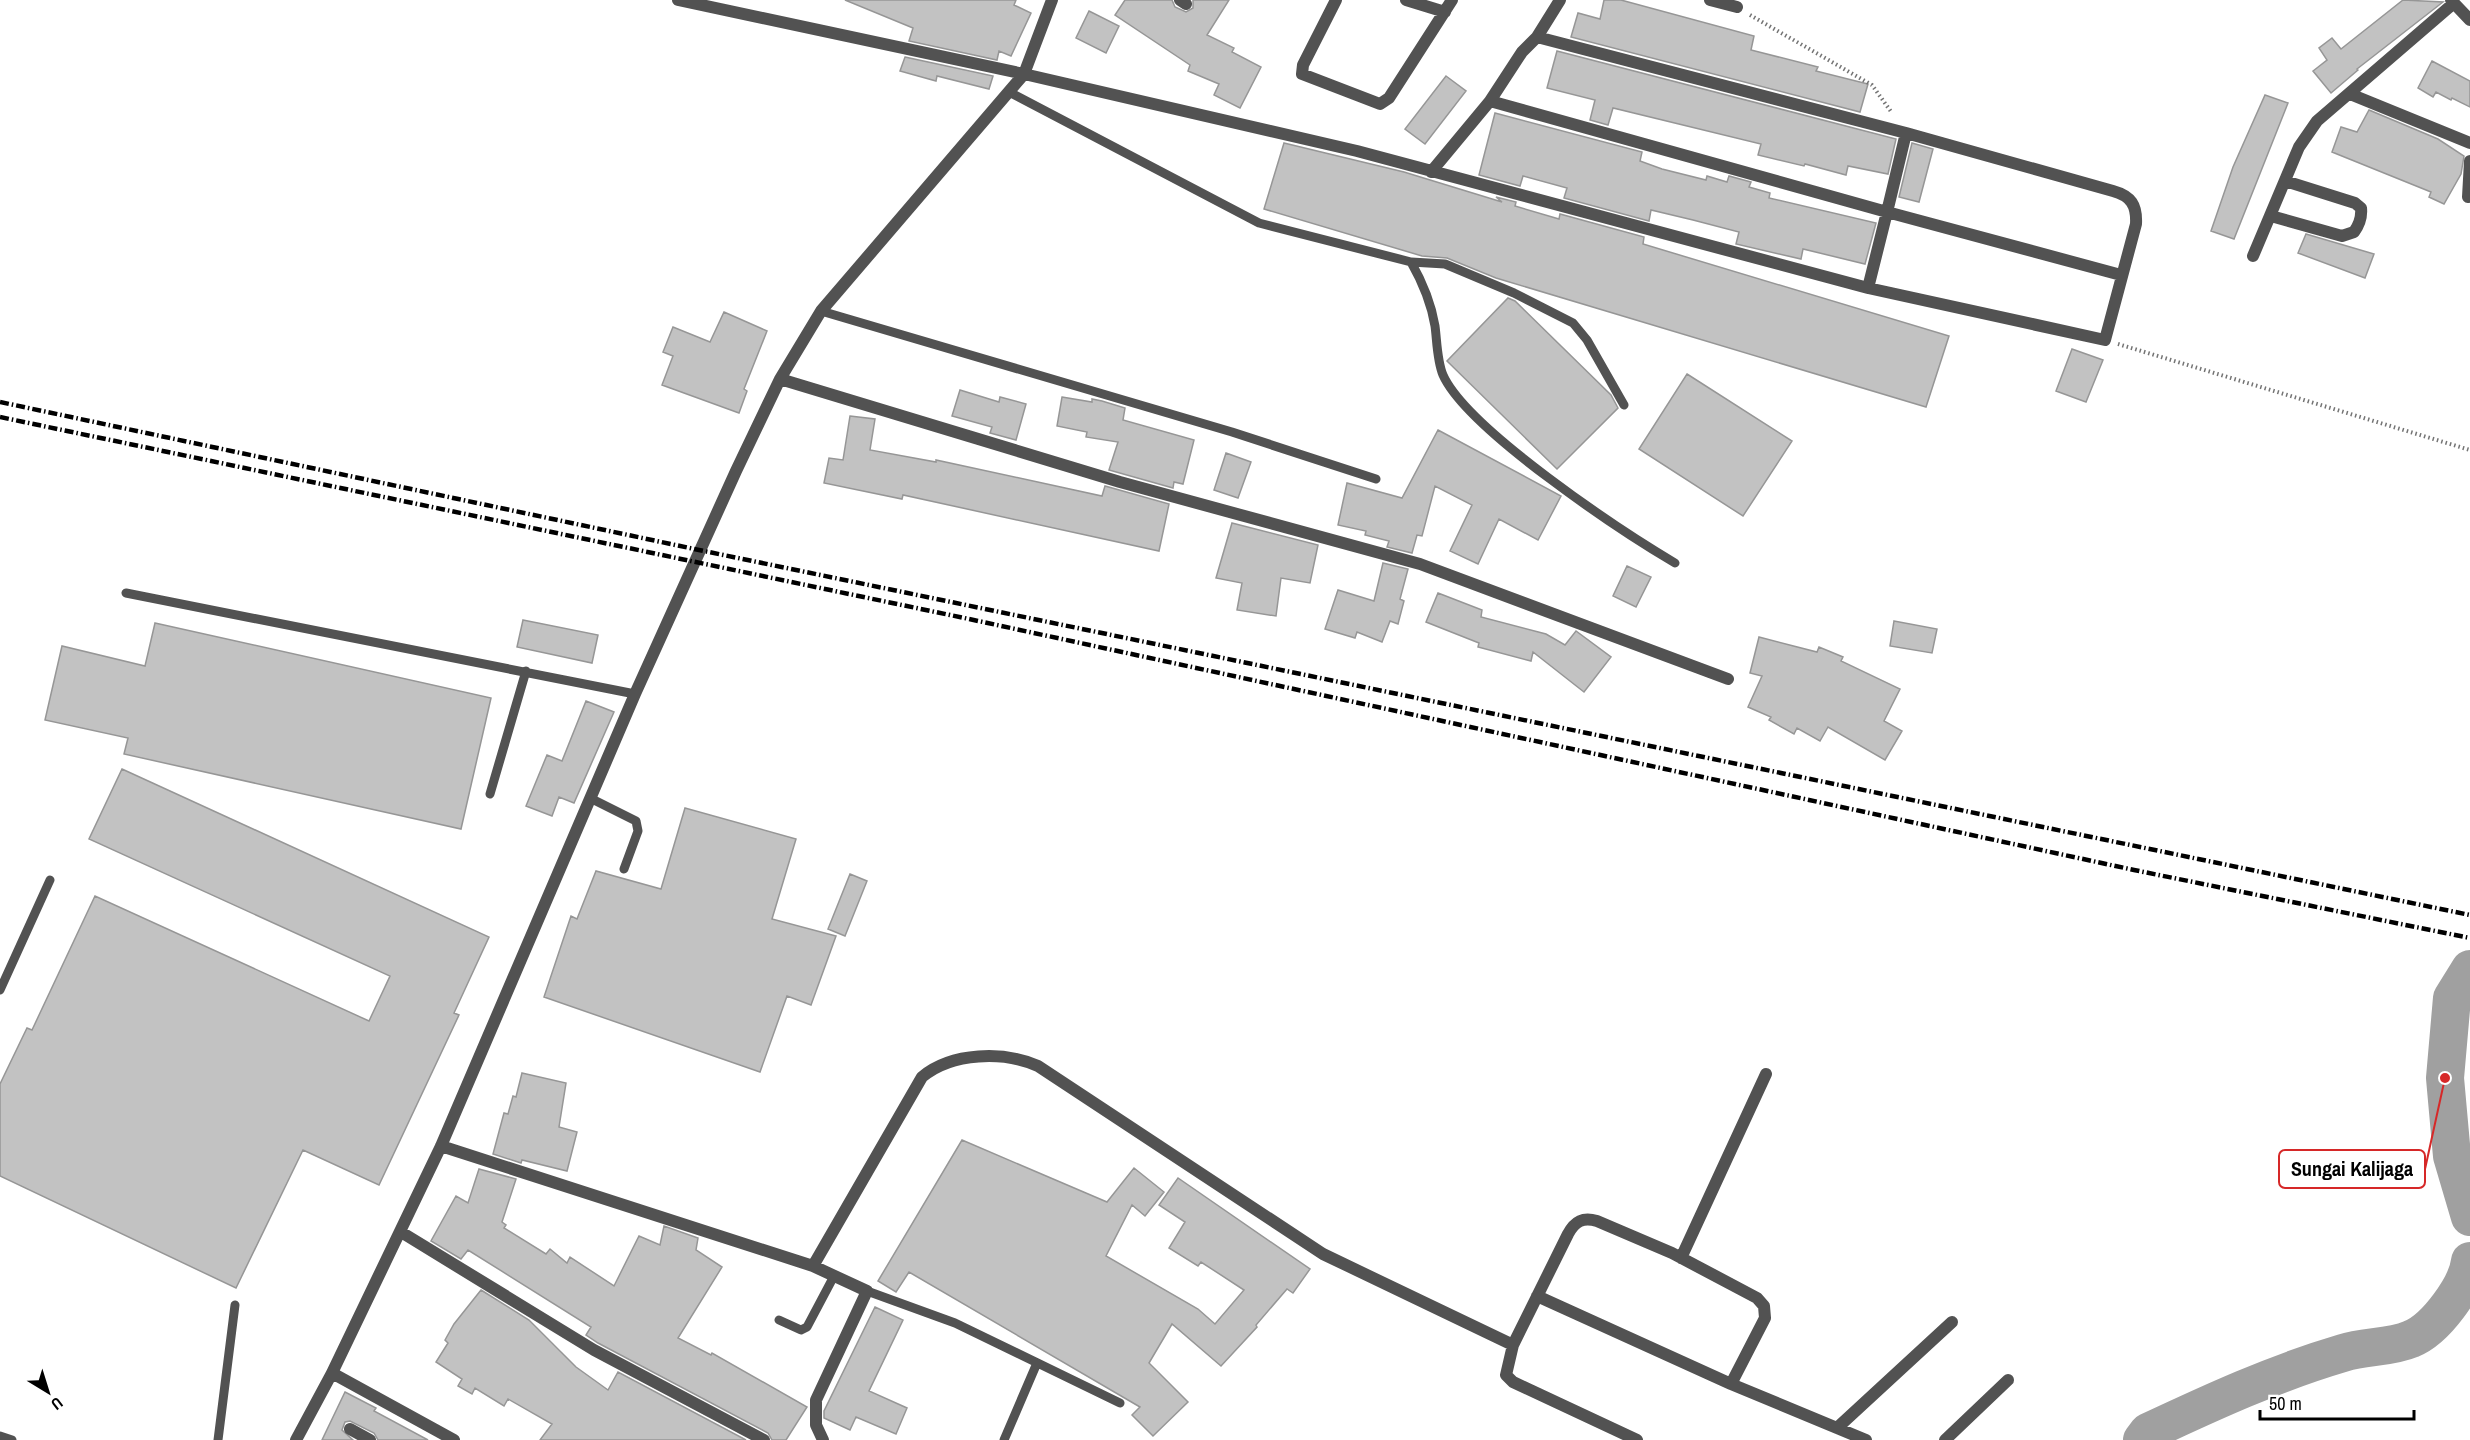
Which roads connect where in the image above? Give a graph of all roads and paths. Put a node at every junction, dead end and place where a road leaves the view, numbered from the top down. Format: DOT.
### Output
graph roads {
  1 [pos="678,0"];
  2 [pos="1052,0"];
  3 [pos="1336,0"];
  4 [pos="1406,0"];
  5 [pos="1452,0"];
  6 [pos="1560,0"];
  7 [pos="1710,0"];
  8 [pos="2452,2"];
  9 [pos="1737,7"];
  10 [pos="1445,12"];
  11 [pos="2470,20"];
  12 [pos="1537,37"];
  13 [pos="1024,74"];
  14 [pos="1009,92"];
  15 [pos="2350,94"];
  16 [pos="1490,101"];
  17 [pos="1906,133"];
  18 [pos="2470,143"];
  19 [pos="2470,161"];
  20 [pos="1431,172"];
  21 [pos="2285,181"];
  22 [pos="2468,197"];
  23 [pos="1887,212"];
  24 [pos="2271,216"];
  25 [pos="2253,256"];
  26 [pos="1411,262"];
  27 [pos="2121,274"];
  28 [pos="1868,288"];
  29 [pos="821,311"];
  30 [pos="2105,340"];
  31 [pos="780,379"];
  32 [pos="1624,405"];
  33 [pos="2470,450"];
  34 [pos="1376,479"];
  35 [pos="1675,563"];
  36 [pos="126,593"];
  37 [pos="526,671"];
  38 [pos="1728,679"];
  39 [pos="635,694"];
  40 [pos="490,794"];
  41 [pos="592,799"];
  42 [pos="624,869"];
  43 [pos="50,880"];
  44 [pos="0,990"];
  45 [pos="1766,1074"];
  46 [pos="441,1146"];
  47 [pos="401,1232"];
  48 [pos="1682,1258"];
  49 [pos="813,1266"];
  50 [pos="834,1276"];
  51 [pos="867,1291"];
  52 [pos="1537,1296"];
  53 [pos="235,1305"];
  54 [pos="779,1320"];
  55 [pos="1952,1322"];
  56 [pos="1513,1345"];
  57 [pos="1037,1363"];
  58 [pos="332,1373"];
  59 [pos="2008,1380"];
  60 [pos="1731,1384"];
  61 [pos="1120,1403"];
  62 [pos="1837,1428"];
  63 [pos="350,1429"];
  64 [pos="0,1436"];
  65 [pos="1951,1438"];
  66 [pos="12,1440"];
  67 [pos="218,1440"];
  68 [pos="296,1440"];
  69 [pos="370,1440"];
  70 [pos="454,1440"];
  71 [pos="764,1440"];
  72 [pos="823,1440"];
  73 [pos="1004,1440"];
  74 [pos="1637,1440"];
  75 [pos="1866,1440"];
  1 -- 13 [label="street"];
  2 -- 13 [label="street"];
  3 -- 10 [label="street"];
  4 -- 10 [label="street"];
  5 -- 10 [label="street"];
  6 -- 12 [label="street"];
  7 -- 9 [label="street"];
  8 -- 11 [label="street"];
  8 -- 15 [label="street"];
  9 -- 17 [label="path"];
  12 -- 16 [label="street"];
  12 -- 17 [label="street"];
  13 -- 14 [label="street"];
  13 -- 20 [label="street"];
  14 -- 26 [label="lane"];
  14 -- 29 [label="street"];
  15 -- 18 [label="street"];
  15 -- 21 [label="street"];
  16 -- 20 [label="street"];
  16 -- 23 [label="street"];
  17 -- 23 [label="street"];
  17 -- 27 [label="street"];
  19 -- 22 [label="street"];
  20 -- 28 [label="street"];
  21 -- 24 [label="street"];
  21 -- 24 [label="street"];
  23 -- 27 [label="street"];
  23 -- 28 [label="street"];
  24 -- 25 [label="street"];
  26 -- 32 [label="lane"];
  26 -- 35 [label="lane"];
  27 -- 30 [label="street"];
  28 -- 30 [label="street"];
  29 -- 31 [label="street"];
  29 -- 34 [label="lane"];
  30 -- 33 [label="path"];
  31 -- 38 [label="street"];
  31 -- 39 [label="street"];
  36 -- 37 [label="lane"];
  37 -- 39 [label="lane"];
  37 -- 40 [label="lane"];
  39 -- 41 [label="street"];
  41 -- 42 [label="lane"];
  41 -- 46 [label="street"];
  43 -- 44 [label="lane"];
  45 -- 48 [label="street"];
  46 -- 47 [label="street"];
  46 -- 49 [label="street"];
  47 -- 58 [label="street"];
  47 -- 71 [label="street"];
  48 -- 52 [label="street"];
  48 -- 60 [label="street"];
  49 -- 50 [label="street"];
  49 -- 56 [label="street"];
  50 -- 51 [label="street"];
  50 -- 54 [label="lane"];
  51 -- 57 [label="lane"];
  51 -- 72 [label="street"];
  52 -- 56 [label="street"];
  52 -- 60 [label="street"];
  53 -- 67 [label="lane"];
  55 -- 62 [label="street"];
  56 -- 74 [label="street"];
  57 -- 61 [label="lane"];
  57 -- 73 [label="lane"];
  58 -- 68 [label="street"];
  58 -- 70 [label="street"];
  59 -- 65 [label="street"];
  60 -- 62 [label="street"];
  62 -- 75 [label="street"];
  63 -- 69 [label="street"];
  64 -- 66 [label="lane"];
}
